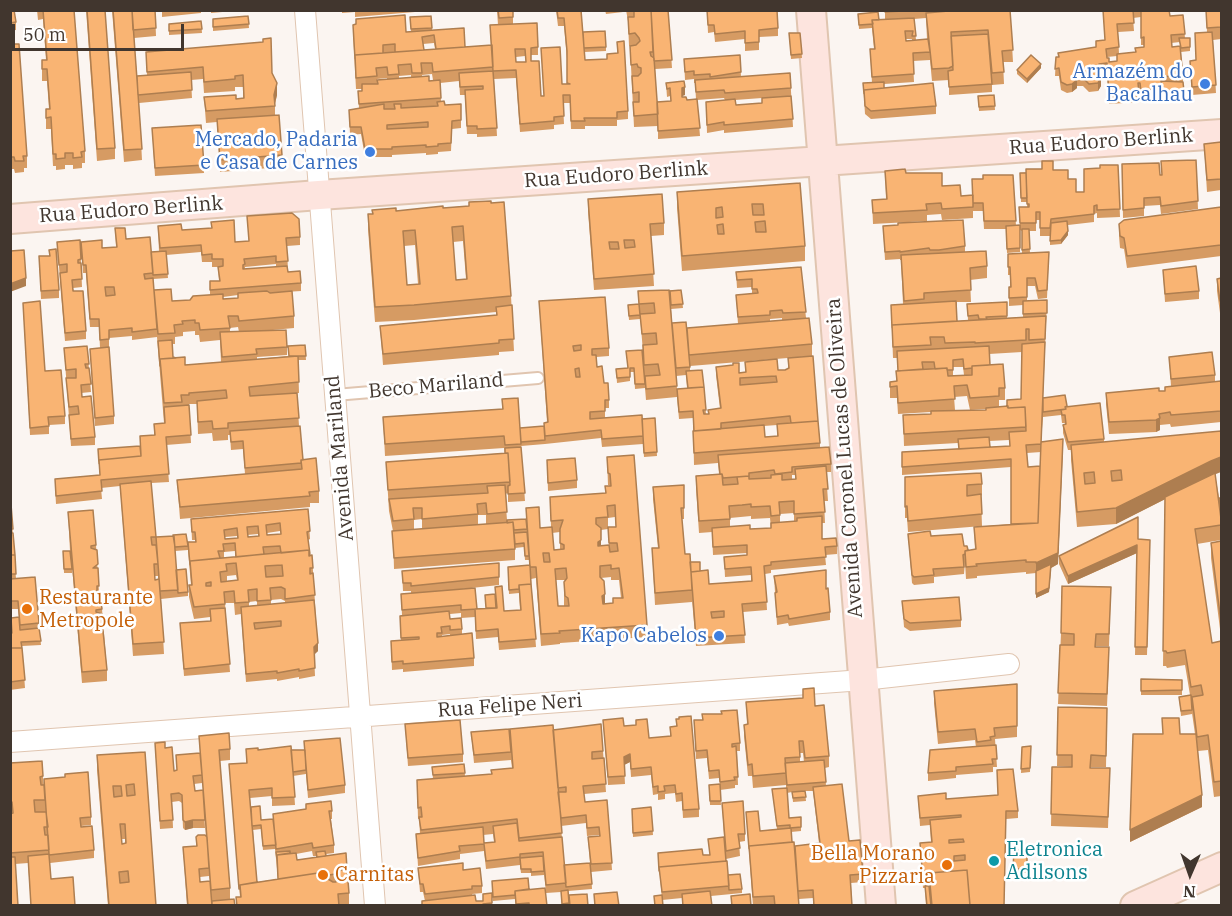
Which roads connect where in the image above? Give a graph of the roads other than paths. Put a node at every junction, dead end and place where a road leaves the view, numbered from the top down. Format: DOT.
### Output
graph roads {
  1 [pos="304,10"];
  2 [pos="810,10"];
  3 [pos="1221,134"];
  4 [pos="822,161"];
  5 [pos="319,195"];
  6 [pos="10,219"];
  7 [pos="538,378"];
  8 [pos="335,395"];
  9 [pos="1009,664"];
  10 [pos="863,680"];
  11 [pos="360,717"];
  12 [pos="10,742"];
  13 [pos="1221,867"];
  14 [pos="375,906"];
  15 [pos="881,906"];
  16 [pos="1135,906"];
  1 -- 5 [label="street, Avenida Mariland"];
  2 -- 4 [label="street, Avenida Coronel Lucas de Oliveira"];
  3 -- 4 [label="street, Rua Eudoro Berlink"];
  4 -- 5 [label="street, Rua Eudoro Berlink"];
  4 -- 10 [label="street, Avenida Coronel Lucas de Oliveira"];
  5 -- 6 [label="street, Rua Eudoro Berlink"];
  5 -- 8 [label="street, Avenida Mariland"];
  7 -- 8 [label="lane, Beco Mariland"];
  8 -- 11 [label="street, Avenida Mariland"];
  9 -- 10 [label="street, Rua Felipe Neri"];
  10 -- 11 [label="street, Rua Felipe Neri"];
  10 -- 15 [label="street, Avenida Coronel Lucas de Oliveira"];
  11 -- 12 [label="street, Rua Felipe Neri"];
  11 -- 14 [label="street, Avenida Mariland"];
  13 -- 16 [label="street"];
}
